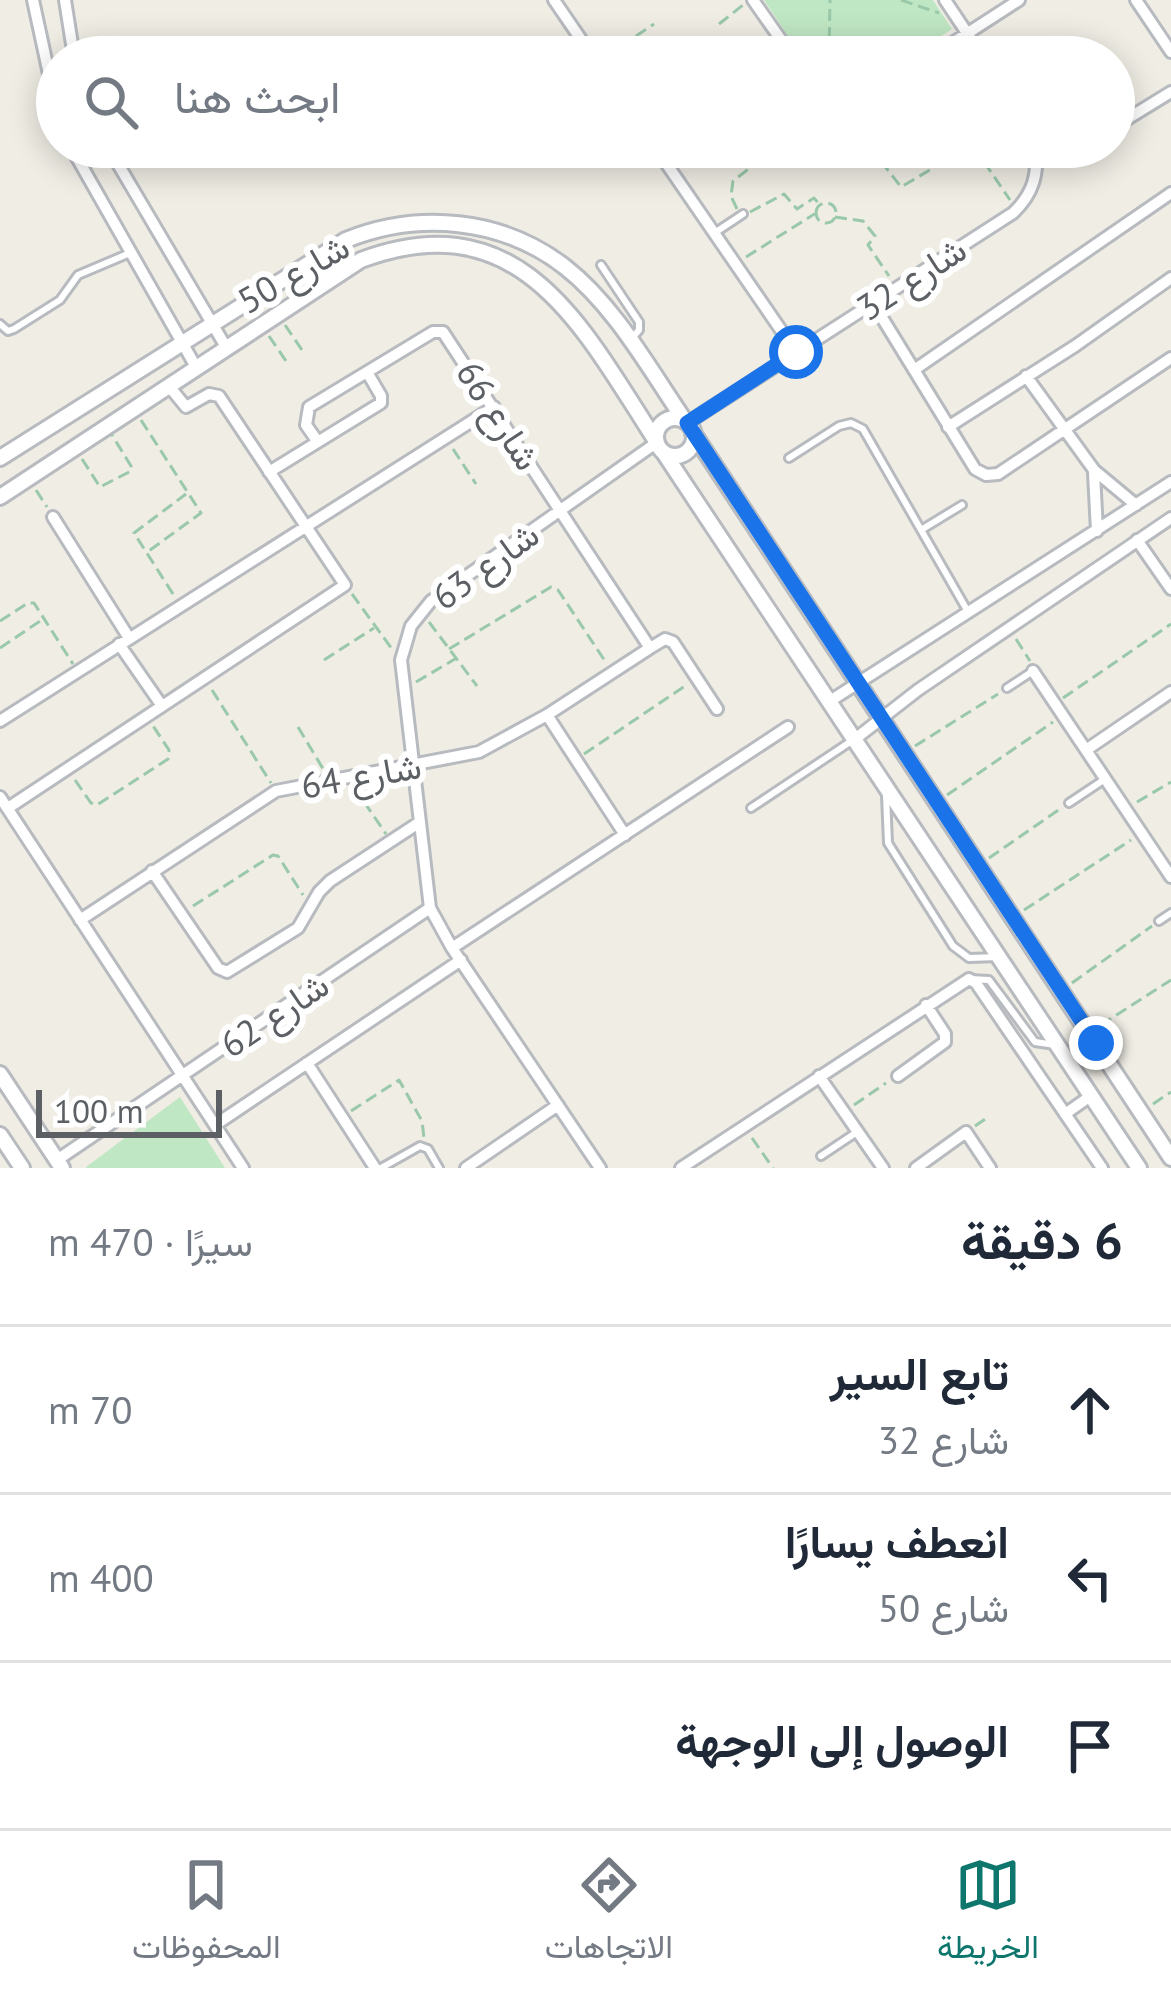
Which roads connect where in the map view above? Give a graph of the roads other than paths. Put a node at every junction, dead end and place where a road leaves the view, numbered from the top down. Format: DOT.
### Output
graph roads {
  1 [pos="32,0"];
  2 [pos="65,0"];
  3 [pos="554,0"];
  4 [pos="751,0"];
  5 [pos="945,0"];
  6 [pos="1019,0"];
  7 [pos="1136,0"];
  8 [pos="967,34"];
  9 [pos="40,36"];
  10 [pos="71,36"];
  11 [pos="579,36"];
  12 [pos="778,36"];
  13 [pos="964,36"];
  14 [pos="1171,52"];
  15 [pos="1171,92"];
  16 [pos="1135,115"];
  17 [pos="83,168"];
  18 [pos="121,168"];
  19 [pos="670,168"];
  20 [pos="1034,168"];
  21 [pos="1171,193"];
  22 [pos="743,214"];
  23 [pos="714,233"];
  24 [pos="130,253"];
  25 [pos="602,265"];
  26 [pos="1171,278"];
  27 [pos="873,303"];
  28 [pos="212,321"];
  29 [pos="0,324"];
  30 [pos="181,340"];
  31 [pos="629,340"];
  32 [pos="226,347"];
  33 [pos="796,352"];
  34 [pos="1171,358"];
  35 [pos="196,367"];
  36 [pos="914,370"];
  37 [pos="367,372"];
  38 [pos="1026,376"];
  39 [pos="168,385"];
  40 [pos="494,407"];
  41 [pos="689,426"];
  42 [pos="948,427"];
  43 [pos="1064,428"];
  44 [pos="318,442"];
  45 [pos="658,445"];
  46 [pos="0,458"];
  47 [pos="789,458"];
  48 [pos="1094,470"];
  49 [pos="269,472"];
  50 [pos="1171,482"];
  51 [pos="0,497"];
  52 [pos="962,505"];
  53 [pos="1136,505"];
  54 [pos="562,509"];
  55 [pos="53,517"];
  56 [pos="1171,518"];
  57 [pos="305,525"];
  58 [pos="921,530"];
  59 [pos="1097,531"];
  60 [pos="1137,540"];
  61 [pos="1171,589"];
  62 [pos="969,613"];
  63 [pos="124,641"];
  64 [pos="650,648"];
  65 [pos="1033,671"];
  66 [pos="857,683"];
  67 [pos="1007,688"];
  68 [pos="1171,692"];
  69 [pos="830,701"];
  70 [pos="162,706"];
  71 [pos="717,709"];
  72 [pos="548,715"];
  73 [pos="881,720"];
  74 [pos="0,721"];
  75 [pos="788,727"];
  76 [pos="855,739"];
  77 [pos="1086,750"];
  78 [pos="412,765"];
  79 [pos="1105,779"];
  80 [pos="886,786"];
  81 [pos="4,802"];
  82 [pos="1069,803"];
  83 [pos="751,808"];
  84 [pos="420,822"];
  85 [pos="625,836"];
  86 [pos="152,871"];
  87 [pos="1171,877"];
  88 [pos="430,908"];
  89 [pos="1171,913"];
  90 [pos="80,920"];
  91 [pos="1159,921"];
  92 [pos="452,948"];
  93 [pos="1000,957"];
  94 [pos="461,960"];
  95 [pos="969,979"];
  96 [pos="926,1005"];
  97 [pos="1058,1044"];
  98 [pos="307,1064"];
  99 [pos="0,1074"];
  100 [pos="184,1076"];
  101 [pos="819,1076"];
  102 [pos="898,1076"];
  103 [pos="1092,1095"];
  104 [pos="558,1105"];
  105 [pos="1065,1114"];
  106 [pos="215,1125"];
  107 [pos="857,1132"];
  108 [pos="0,1135"];
  109 [pos="821,1156"];
  110 [pos="1171,1158"];
  111 [pos="54,1165"];
  112 [pos="919,1167"];
  113 [pos="22,1168"];
  114 [pos="243,1168"];
  115 [pos="378,1168"];
  116 [pos="439,1168"];
  117 [pos="466,1168"];
  118 [pos="600,1168"];
  119 [pos="681,1168"];
  120 [pos="883,1168"];
  121 [pos="990,1168"];
  122 [pos="1102,1168"];
  123 [pos="1139,1168"];
  1 -- 9 [label="street"];
  2 -- 10 [label="street"];
  3 -- 11 [label="street"];
  4 -- 12 [label="street"];
  5 -- 8 [label="street"];
  6 -- 8 [label="street"];
  7 -- 14 [label="street"];
  8 -- 13 [label="street"];
  15 -- 16 [label="street"];
  17 -- 24 [label="street"];
  18 -- 28 [label="street"];
  19 -- 23 [label="street"];
  20 -- 27 [label="street, شارع 32"];
  21 -- 36 [label="street"];
  22 -- 23 [label="lane"];
  23 -- 33 [label="street"];
  24 -- 29 [label="lane"];
  24 -- 30 [label="street"];
  25 -- 31 [label="lane"];
  26 -- 38 [label="street"];
  27 -- 33 [label="street, شارع 32"];
  27 -- 36 [label="street"];
  28 -- 30 [label="street, شارع 50"];
  28 -- 31 [label="street, شارع 50"];
  28 -- 32 [label="street"];
  30 -- 35 [label="street"];
  30 -- 46 [label="street, شارع 50"];
  31 -- 41 [label="street, شارع 50"];
  32 -- 35 [label="street, شارع 50"];
  32 -- 45 [label="street, شارع 50"];
  33 -- 41 [label="street, شارع 32"];
  34 -- 43 [label="street"];
  35 -- 39 [label="street, شارع 50"];
  36 -- 42 [label="street"];
  37 -- 40 [label="street, شارع 66"];
  37 -- 44 [label="street"];
  37 -- 44 [label="street"];
  38 -- 42 [label="street"];
  38 -- 43 [label="street"];
  39 -- 49 [label="street"];
  39 -- 51 [label="street, شارع 50"];
  40 -- 54 [label="street, شارع 66"];
  40 -- 57 [label="street"];
  41 -- 45 [label="street"];
  41 -- 45 [label="street"];
  41 -- 66 [label="street, شارع 50"];
  42 -- 43 [label="street"];
  43 -- 48 [label="street"];
  44 -- 49 [label="street"];
  45 -- 54 [label="street, شارع 63"];
  45 -- 69 [label="street, شارع 50"];
  47 -- 58 [label="lane"];
  48 -- 53 [label="street"];
  48 -- 59 [label="street"];
  49 -- 57 [label="street"];
  50 -- 53 [label="street"];
  52 -- 58 [label="lane"];
  53 -- 59 [label="street"];
  54 -- 64 [label="street, شارع 66"];
  54 -- 78 [label="street, شارع 63"];
  55 -- 63 [label="street"];
  56 -- 60 [label="street"];
  57 -- 63 [label="street"];
  57 -- 70 [label="street"];
  58 -- 62 [label="lane"];
  59 -- 62 [label="street"];
  60 -- 61 [label="street"];
  60 -- 73 [label="street"];
  62 -- 66 [label="street"];
  63 -- 70 [label="street"];
  63 -- 74 [label="street"];
  64 -- 71 [label="street, شارع 66"];
  64 -- 72 [label="street, شارع 64"];
  65 -- 67 [label="lane"];
  65 -- 77 [label="street"];
  66 -- 69 [label="street"];
  66 -- 73 [label="street, شارع 50"];
  68 -- 77 [label="street"];
  69 -- 76 [label="street, شارع 50"];
  70 -- 81 [label="street"];
  72 -- 78 [label="street, شارع 64"];
  72 -- 85 [label="street"];
  73 -- 76 [label="street"];
  73 -- 110 [label="street, شارع 50"];
  75 -- 85 [label="street"];
  76 -- 80 [label="street, شارع 50"];
  76 -- 83 [label="lane"];
  77 -- 79 [label="street"];
  78 -- 84 [label="street, شارع 63"];
  78 -- 86 [label="street, شارع 64"];
  79 -- 82 [label="lane"];
  79 -- 87 [label="street"];
  80 -- 93 [label="street, شارع 50"];
  80 -- 93 [label="lane"];
  81 -- 90 [label="street"];
  84 -- 86 [label="street"];
  84 -- 88 [label="street, شارع 63"];
  85 -- 92 [label="street"];
  86 -- 90 [label="street, شارع 64"];
  88 -- 92 [label="street, شارع 63"];
  88 -- 100 [label="street, شارع 62"];
  89 -- 91 [label="lane"];
  90 -- 100 [label="street"];
  92 -- 94 [label="street, شارع 63"];
  93 -- 97 [label="street, شارع 50"];
  94 -- 98 [label="street"];
  94 -- 104 [label="street, شارع 63"];
  95 -- 96 [label="street"];
  95 -- 97 [label="lane"];
  95 -- 105 [label="street"];
  96 -- 101 [label="street"];
  96 -- 102 [label="street"];
  97 -- 103 [label="street, شارع 50"];
  98 -- 106 [label="street"];
  98 -- 115 [label="street"];
  99 -- 111 [label="street"];
  100 -- 106 [label="street"];
  100 -- 111 [label="street, شارع 62"];
  101 -- 107 [label="street"];
  101 -- 119 [label="street"];
  103 -- 105 [label="street"];
  103 -- 123 [label="street, شارع 50"];
  104 -- 117 [label="street"];
  104 -- 118 [label="street, شارع 63"];
  105 -- 122 [label="street"];
  106 -- 114 [label="street"];
  107 -- 109 [label="lane"];
  107 -- 120 [label="street"];
  108 -- 113 [label="street"];
  112 -- 121 [label="street"];
  115 -- 116 [label="lane"];
}
